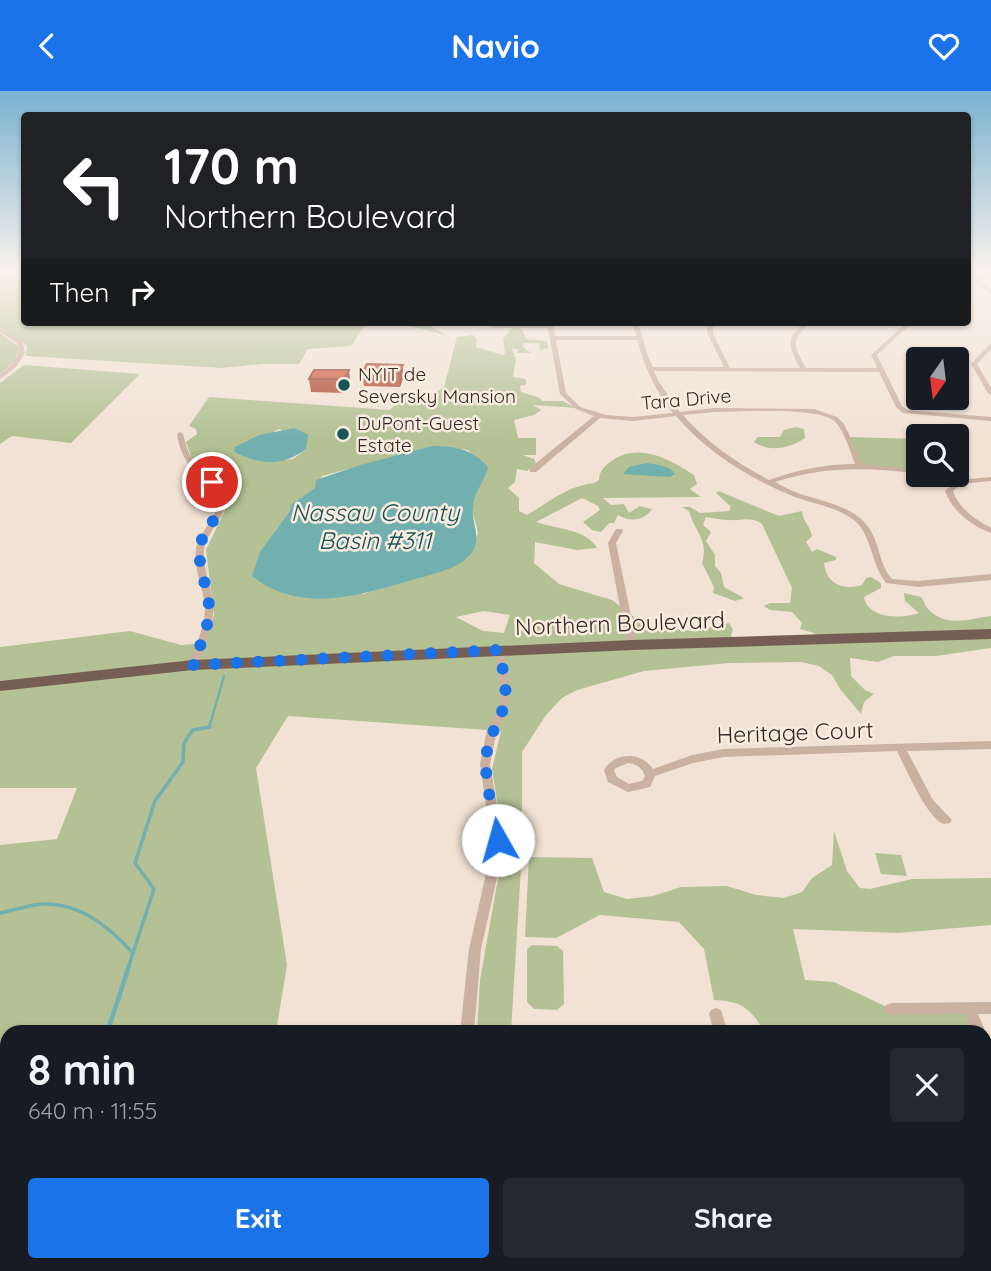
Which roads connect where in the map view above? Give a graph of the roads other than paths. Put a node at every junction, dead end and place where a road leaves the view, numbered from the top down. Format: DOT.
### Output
graph roads {
  1 [pos="551,328"];
  2 [pos="636,328"];
  3 [pos="710,328"];
  4 [pos="801,328"];
  5 [pos="903,328"];
  6 [pos="0,330"];
  7 [pos="552,338"];
  8 [pos="638,338"];
  9 [pos="991,345"];
  10 [pos="727,368"];
  11 [pos="650,369"];
  12 [pos="804,369"];
  13 [pos="880,370"];
  14 [pos="0,377"];
  15 [pos="991,393"];
  16 [pos="676,413"];
  17 [pos="598,416"];
  18 [pos="991,418"];
  19 [pos="180,434"];
  20 [pos="860,466"];
  21 [pos="533,470"];
  22 [pos="906,471"];
  23 [pos="991,479"];
  24 [pos="969,481"];
  25 [pos="769,482"];
  26 [pos="953,487"];
  27 [pos="619,531"];
  28 [pos="991,531"];
  29 [pos="991,577"];
  30 [pos="991,634"];
  31 [pos="632,645"];
  32 [pos="498,650"];
  33 [pos="193,665"];
  34 [pos="0,686"];
  35 [pos="991,745"];
  36 [pos="901,749"];
  37 [pos="650,774"];
  38 [pos="946,820"];
  39 [pos="969,1008"];
  40 [pos="991,1008"];
  41 [pos="891,1009"];
  42 [pos="716,1014"];
  43 [pos="468,1025"];
  44 [pos="719,1025"];
  45 [pos="976,1025"];
  1 -- 7 [label="street, Tara Drive"];
  2 -- 8 [label="street"];
  3 -- 10 [label="street"];
  4 -- 12 [label="street"];
  5 -- 13 [label="street"];
  6 -- 14 [label="street"];
  7 -- 8 [label="street"];
  7 -- 17 [label="street, Tara Drive"];
  8 -- 11 [label="street"];
  9 -- 15 [label="street"];
  10 -- 11 [label="street"];
  10 -- 12 [label="street"];
  11 -- 16 [label="street"];
  12 -- 13 [label="street"];
  13 -- 18 [label="street"];
  16 -- 17 [label="street, Tara Drive"];
  16 -- 20 [label="street, Tara Drive"];
  16 -- 25 [label="street"];
  17 -- 21 [label="street"];
  19 -- 33 [label="street"];
  20 -- 22 [label="street"];
  20 -- 25 [label="street"];
  23 -- 24 [label="street"];
  25 -- 29 [label="street"];
  26 -- 28 [label="street"];
  27 -- 31 [label="street"];
  30 -- 31 [label="main road, Northern Boulevard"];
  31 -- 32 [label="main road, Northern Boulevard"];
  32 -- 33 [label="main road, Northern Boulevard"];
  32 -- 43 [label="street"];
  33 -- 34 [label="main road, Northern Boulevard"];
  35 -- 36 [label="street, Heritage Court"];
  36 -- 37 [label="street, Heritage Court"];
  36 -- 38 [label="street"];
  39 -- 40 [label="street"];
  39 -- 41 [label="street"];
  39 -- 45 [label="street"];
  42 -- 44 [label="street"];
}
